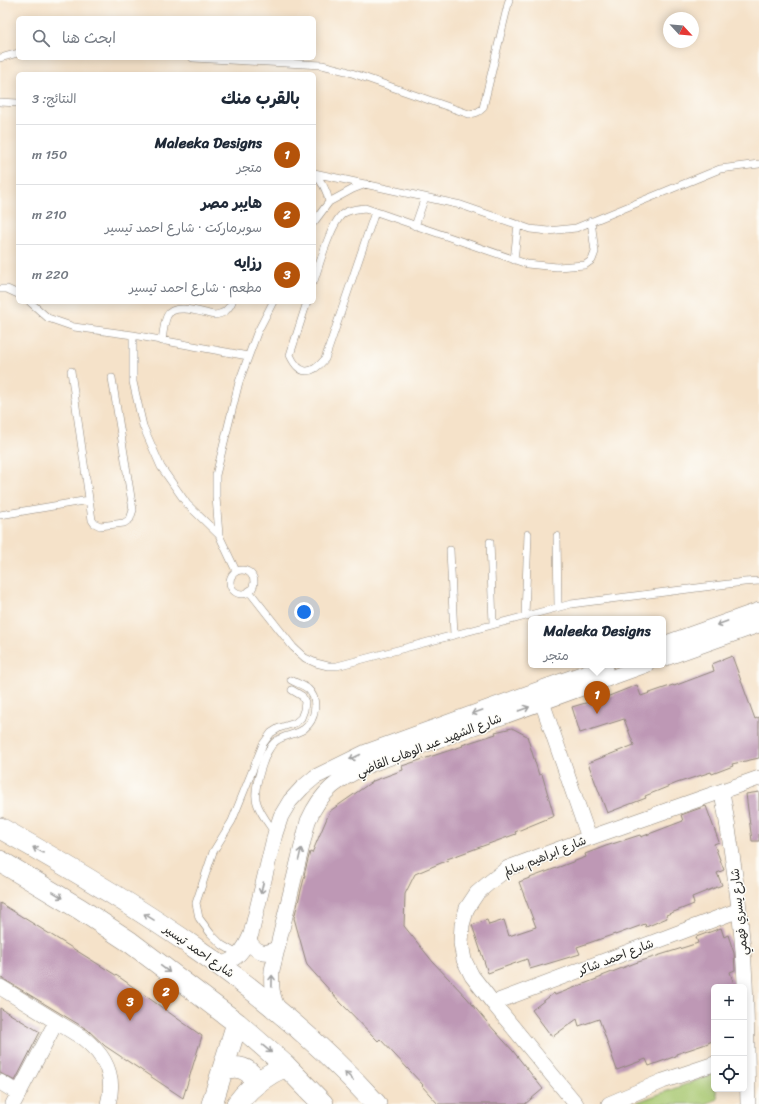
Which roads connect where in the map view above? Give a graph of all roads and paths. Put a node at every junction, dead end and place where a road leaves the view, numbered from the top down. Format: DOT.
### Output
graph roads {
  1 [pos="509,0"];
  2 [pos="16,54"];
  3 [pos="0,58"];
  4 [pos="230,60"];
  5 [pos="0,102"];
  6 [pos="16,103"];
  7 [pos="759,164"];
  8 [pos="316,173"];
  9 [pos="316,175"];
  10 [pos="366,184"];
  11 [pos="425,196"];
  12 [pos="329,202"];
  13 [pos="375,212"];
  14 [pos="316,219"];
  15 [pos="591,221"];
  16 [pos="518,224"];
  17 [pos="415,226"];
  18 [pos="514,260"];
  19 [pos="316,275"];
  20 [pos="0,289"];
  21 [pos="16,293"];
  22 [pos="32,304"];
  23 [pos="231,304"];
  24 [pos="272,304"];
  25 [pos="306,304"];
  26 [pos="132,335"];
  27 [pos="162,341"];
  28 [pos="248,356"];
  29 [pos="71,371"];
  30 [pos="112,378"];
  31 [pos="89,500"];
  32 [pos="0,515"];
  33 [pos="528,534"];
  34 [pos="220,535"];
  35 [pos="557,536"];
  36 [pos="490,542"];
  37 [pos="450,550"];
  38 [pos="236,571"];
  39 [pos="759,581"];
  40 [pos="249,592"];
  41 [pos="558,607"];
  42 [pos="759,610"];
  43 [pos="525,616"];
  44 [pos="493,624"];
  45 [pos="759,625"];
  46 [pos="454,635"];
  47 [pos="666,643"];
  48 [pos="666,658"];
  49 [pos="598,668"];
  50 [pos="638,668"];
  51 [pos="292,680"];
  52 [pos="292,690"];
  53 [pos="542,702"];
  54 [pos="759,778"];
  55 [pos="722,792"];
  56 [pos="0,828"];
  57 [pos="275,834"];
  58 [pos="589,838"];
  59 [pos="0,861"];
  60 [pos="740,910"];
  61 [pos="249,940"];
  62 [pos="278,947"];
  63 [pos="239,955"];
  64 [pos="219,965"];
  65 [pos="0,987"];
  66 [pos="493,1004"];
  67 [pos="284,1016"];
  68 [pos="56,1022"];
  69 [pos="237,1023"];
  70 [pos="750,1054"];
  71 [pos="711,1065"];
  72 [pos="286,1066"];
  73 [pos="223,1070"];
  74 [pos="0,1082"];
  75 [pos="256,1082"];
  76 [pos="16,1099"];
  77 [pos="108,1104"];
  78 [pos="212,1104"];
  79 [pos="237,1104"];
  80 [pos="323,1104"];
  81 [pos="376,1104"];
  82 [pos="576,1104"];
  83 [pos="609,1104"];
  84 [pos="748,1104"];
  1 -- 4 [label="lane"];
  2 -- 3 [label="lane"];
  5 -- 6 [label="lane"];
  7 -- 15 [label="lane"];
  8 -- 10 [label="lane"];
  9 -- 12 [label="lane"];
  10 -- 11 [label="lane"];
  10 -- 12 [label="lane"];
  11 -- 16 [label="lane"];
  11 -- 17 [label="lane"];
  12 -- 14 [label="lane"];
  13 -- 17 [label="lane"];
  13 -- 19 [label="lane"];
  13 -- 25 [label="lane"];
  15 -- 16 [label="lane"];
  15 -- 18 [label="lane"];
  16 -- 18 [label="lane"];
  17 -- 18 [label="lane"];
  20 -- 21 [label="lane"];
  22 -- 26 [label="lane"];
  23 -- 27 [label="lane"];
  24 -- 28 [label="lane"];
  26 -- 27 [label="lane"];
  26 -- 34 [label="lane"];
  27 -- 28 [label="lane"];
  28 -- 34 [label="lane"];
  29 -- 31 [label="lane"];
  30 -- 31 [label="lane"];
  31 -- 32 [label="lane"];
  33 -- 43 [label="lane"];
  34 -- 38 [label="lane"];
  35 -- 41 [label="lane"];
  36 -- 44 [label="lane"];
  37 -- 46 [label="lane"];
  38 -- 40 [label="lane"];
  38 -- 40 [label="lane"];
  39 -- 41 [label="lane"];
  40 -- 46 [label="lane"];
  41 -- 43 [label="lane"];
  42 -- 47 [label="street, one-way"];
  43 -- 44 [label="lane"];
  44 -- 46 [label="lane"];
  45 -- 48 [label="street"];
  49 -- 57 [label="street, شارع الشهيد عبد الوهاب القاضي, one-way"];
  50 -- 53 [label="street, شارع الشهيد عبد الوهاب القاضي"];
  51 -- 57 [label="lane"];
  52 -- 63 [label="lane"];
  53 -- 58 [label="street"];
  62 -- 53 [label="street, شارع الشهيد عبد الوهاب القاضي, one-way"];
  54 -- 55 [label="street, شارع ابراهيم سالم"];
  55 -- 58 [label="street, شارع ابراهيم سالم"];
  55 -- 60 [label="street, شارع يسري فهمي"];
  64 -- 56 [label="main road, شارع احمد تيسير, one-way"];
  57 -- 61 [label="street, شارع الشهيد عبد الوهاب القاضي, one-way"];
  58 -- 66 [label="street, شارع ابراهيم سالم"];
  59 -- 69 [label="main road, one-way"];
  60 -- 66 [label="street, شارع احمد شاكر"];
  60 -- 70 [label="street, شارع يسري فهمي"];
  61 -- 62 [label="street"];
  61 -- 63 [label="street, شارع الشهيد عبد الوهاب القاضي"];
  67 -- 62 [label="street, شارع الشهيد عبد الوهاب القاضي, one-way"];
  63 -- 64 [label="street, شارع الشهيد عبد الوهاب القاضي"];
  64 -- 67 [label="main road, شارع احمد تيسير"];
  65 -- 68 [label="street"];
  66 -- 82 [label="street, شارع ابراهيم سالم"];
  81 -- 67 [label="main road, شارع احمد تيسير, one-way"];
  68 -- 76 [label="street"];
  68 -- 77 [label="street"];
  69 -- 72 [label="main road, one-way"];
  69 -- 73 [label="main road"];
  70 -- 84 [label="street, شارع يسري فهمي"];
  71 -- 83 [label="street"];
  72 -- 75 [label="main road"];
  72 -- 80 [label="main road"];
  73 -- 75 [label="main road"];
  73 -- 78 [label="main road"];
  74 -- 76 [label="street"];
  75 -- 79 [label="main road"];
}
